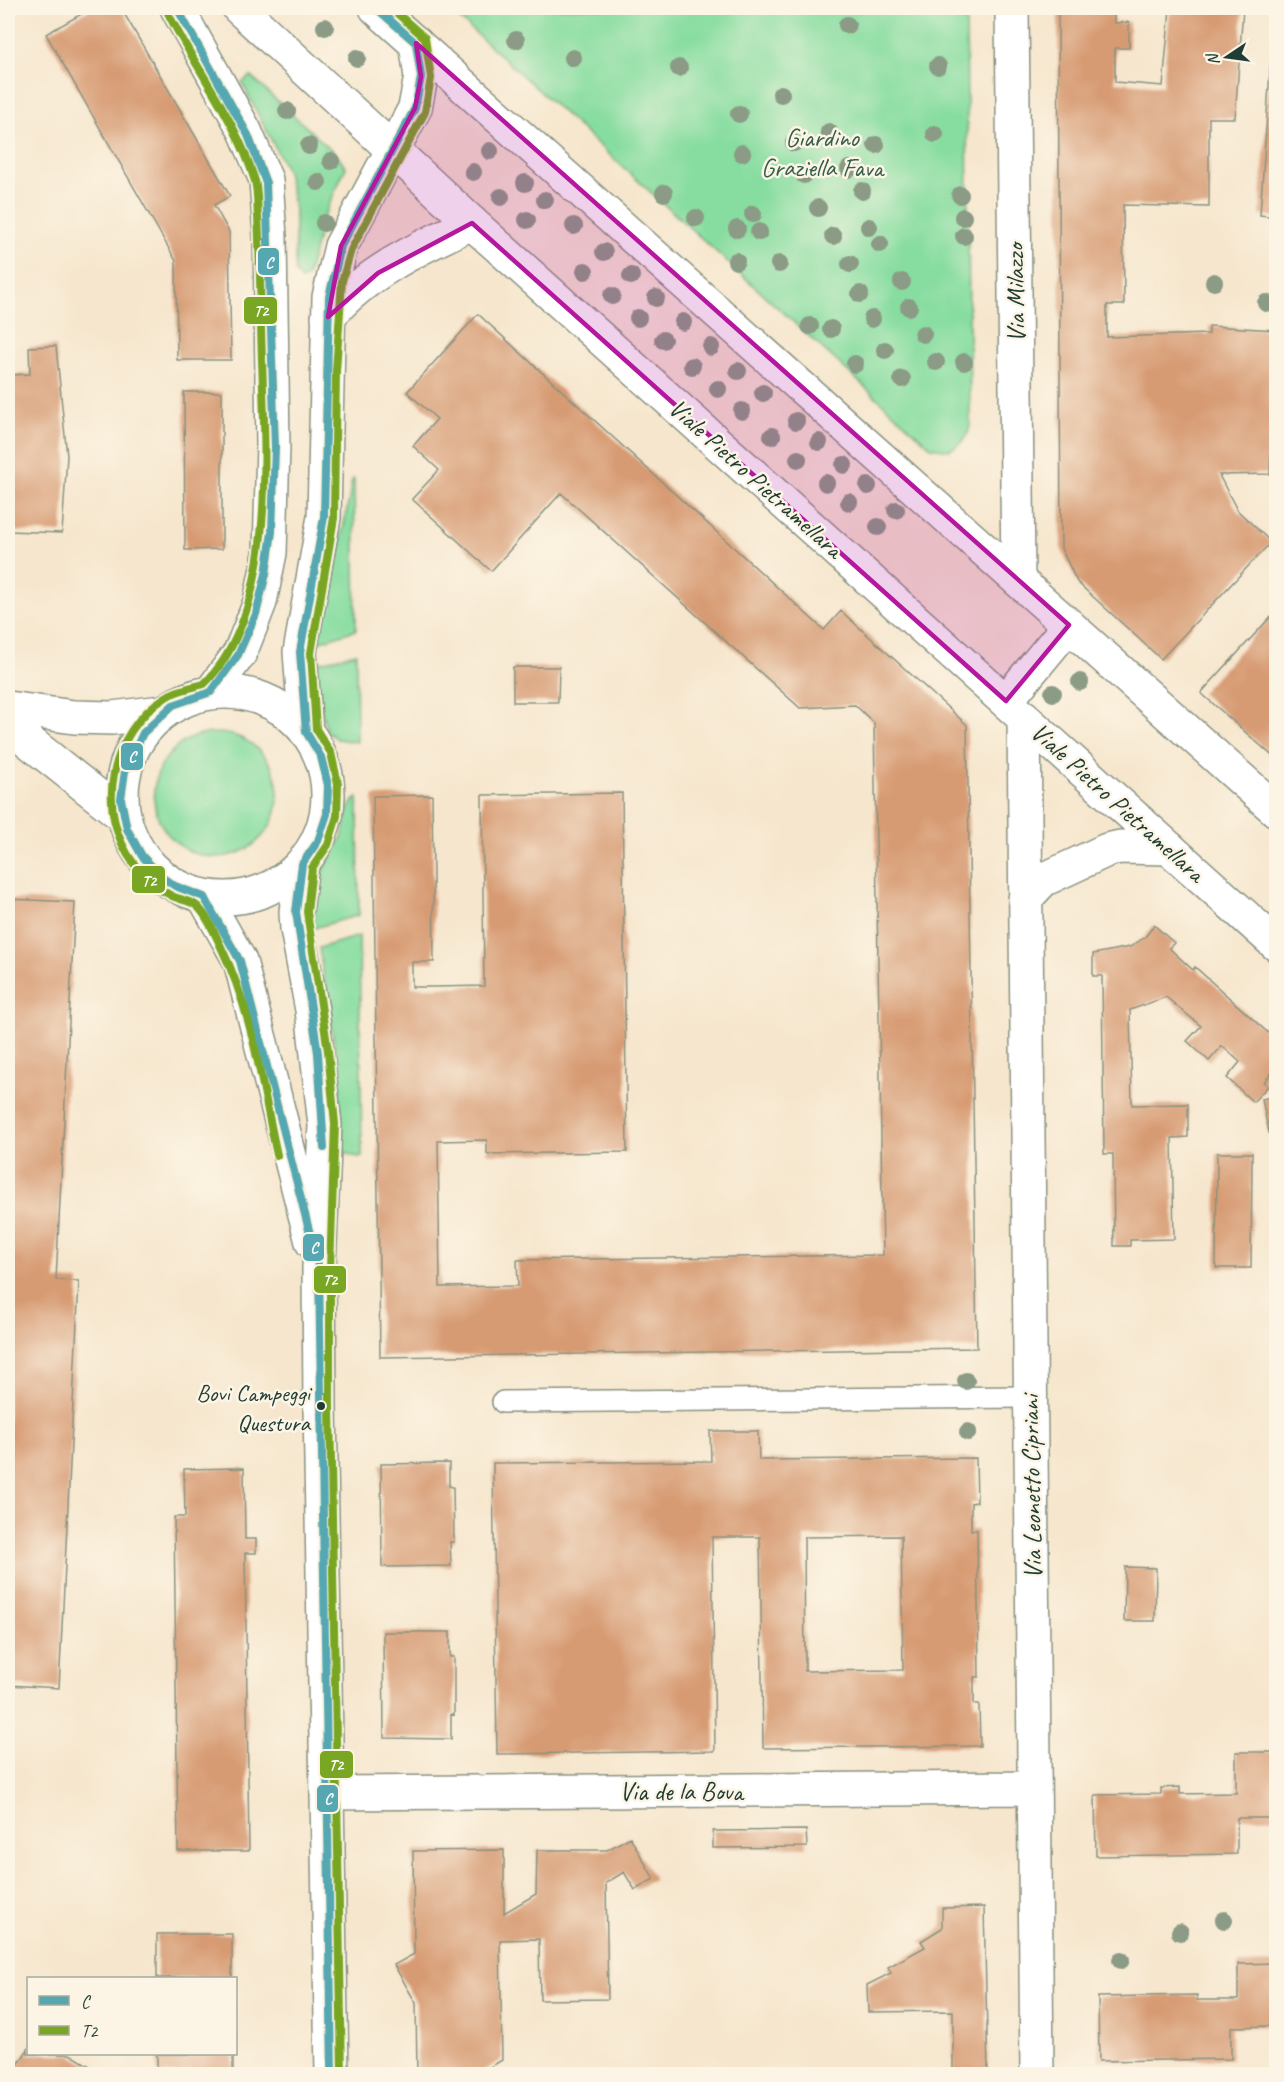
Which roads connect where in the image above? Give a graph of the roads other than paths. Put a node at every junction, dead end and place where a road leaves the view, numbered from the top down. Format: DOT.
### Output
graph roads {
  1 [pos="177,8"];
  2 [pos="239,8"];
  3 [pos="376,8"];
  4 [pos="1011,8"];
  5 [pos="416,43"];
  6 [pos="392,150"];
  7 [pos="472,224"];
  8 [pos="328,317"];
  9 [pos="1018,579"];
  10 [pos="1069,625"];
  11 [pos="211,692"];
  12 [pos="8,708"];
  13 [pos="1015,709"];
  14 [pos="162,712"];
  15 [pos="8,725"];
  16 [pos="306,732"];
  17 [pos="1276,810"];
  18 [pos="123,816"];
  19 [pos="1169,848"];
  20 [pos="302,864"];
  21 [pos="204,897"];
  22 [pos="1025,899"];
  23 [pos="1276,944"];
  24 [pos="319,1269"];
  25 [pos="1030,1397"];
  26 [pos="504,1402"];
  27 [pos="1034,1788"];
  28 [pos="328,1793"];
  29 [pos="332,2074"];
  30 [pos="1037,2074"];
  1 -- 11 [label="street"];
  2 -- 6 [label="street, Viale Pietro Pietramellara"];
  3 -- 5 [label="street"];
  4 -- 9 [label="street, Via Milazzo"];
  5 -- 6 [label="street"];
  5 -- 9 [label="street"];
  6 -- 7 [label="street, Viale Pietro Pietramellara"];
  6 -- 8 [label="street"];
  7 -- 8 [label="street"];
  7 -- 13 [label="street, Viale Pietro Pietramellara"];
  8 -- 16 [label="street"];
  9 -- 10 [label="street"];
  10 -- 13 [label="street"];
  10 -- 17 [label="street"];
  11 -- 14 [label="street"];
  11 -- 16 [label="street"];
  12 -- 14 [label="street"];
  13 -- 19 [label="street, Viale Pietro Pietramellara"];
  13 -- 22 [label="street, Via Leonetto Cipriani"];
  14 -- 18 [label="street"];
  15 -- 18 [label="street"];
  16 -- 20 [label="street"];
  18 -- 21 [label="street"];
  19 -- 22 [label="street"];
  19 -- 23 [label="street, Viale Pietro Pietramellara"];
  20 -- 21 [label="street"];
  20 -- 24 [label="street"];
  21 -- 24 [label="street"];
  22 -- 25 [label="street, Via Leonetto Cipriani"];
  24 -- 28 [label="street"];
  25 -- 26 [label="lane"];
  25 -- 27 [label="street, Via Leonetto Cipriani"];
  27 -- 28 [label="street, Via de la Bova"];
  27 -- 30 [label="street, Via Leonetto Cipriani"];
  28 -- 29 [label="street"];
}
